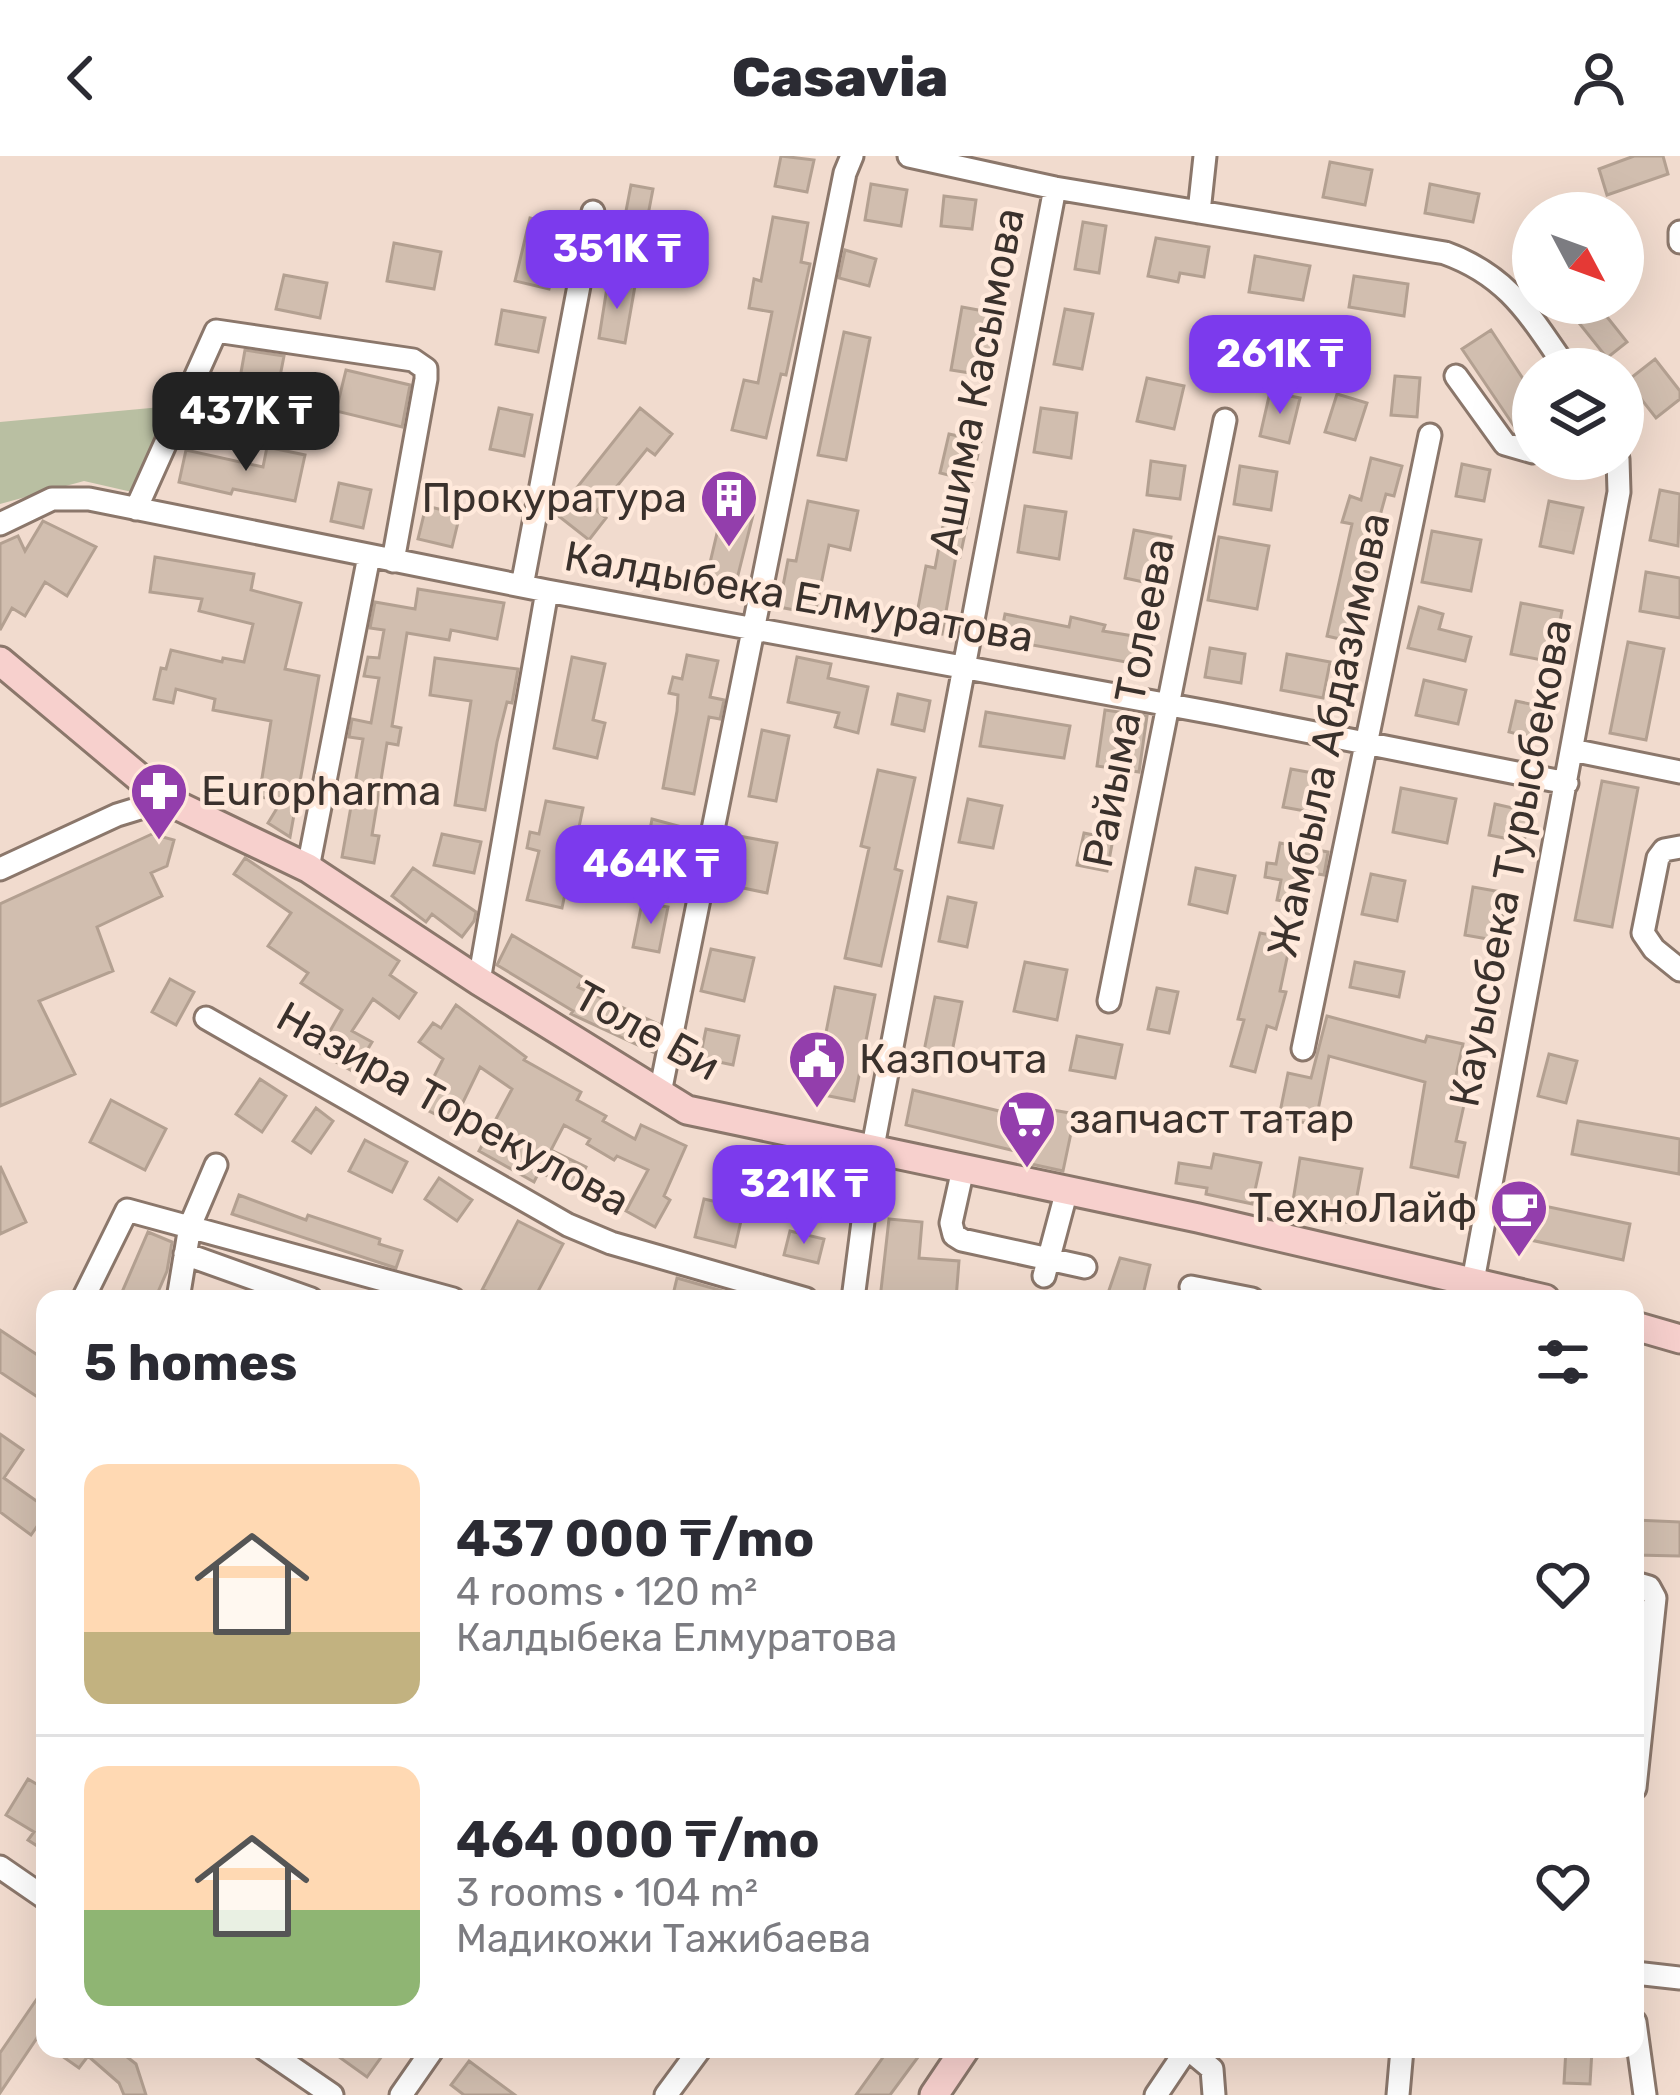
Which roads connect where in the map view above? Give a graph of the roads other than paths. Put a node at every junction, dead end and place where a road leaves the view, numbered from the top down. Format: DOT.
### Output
graph roads {
  1 [pos="852,156"];
  2 [pos="909,156"];
  3 [pos="1205,156"];
  4 [pos="1055,188"];
  5 [pos="593,212"];
  6 [pos="1199,212"];
  7 [pos="1680,232"];
  8 [pos="1680,242"];
  9 [pos="1552,348"];
  10 [pos="1456,376"];
  11 [pos="1225,420"];
  12 [pos="1430,435"];
  13 [pos="1512,446"];
  14 [pos="1619,480"];
  15 [pos="136,509"];
  16 [pos="6,518"];
  17 [pos="369,556"];
  18 [pos="393,561"];
  19 [pos="522,586"];
  20 [pos="547,591"];
  21 [pos="754,627"];
  22 [pos="0,662"];
  23 [pos="961,669"];
  24 [pos="1170,705"];
  25 [pos="1367,745"];
  26 [pos="1572,749"];
  27 [pos="1680,772"];
  28 [pos="1567,783"];
  29 [pos="166,800"];
  30 [pos="1680,847"];
  31 [pos="308,868"];
  32 [pos="0,869"];
  33 [pos="1680,970"];
  34 [pos="479,982"];
  35 [pos="1109,1000"];
  36 [pos="206,1018"];
  37 [pos="1303,1049"];
  38 [pos="660,1093"];
  39 [pos="872,1152"];
  40 [pos="216,1166"];
  41 [pos="963,1168"];
  42 [pos="1067,1190"];
  43 [pos="190,1226"];
  44 [pos="185,1254"];
  45 [pos="1046,1267"];
  46 [pos="1085,1267"];
  47 [pos="1466,1285"];
  48 [pos="1191,1287"];
  49 [pos="87,1290"];
  50 [pos="179,1290"];
  51 [pos="286,1290"];
  52 [pos="395,1290"];
  53 [pos="775,1290"];
  54 [pos="854,1290"];
  55 [pos="1206,1290"];
  56 [pos="1644,1329"];
  57 [pos="1680,1339"];
  58 [pos="1644,1586"];
  59 [pos="1644,1702"];
  60 [pos="0,1868"];
  61 [pos="36,1892"];
  62 [pos="1644,1974"];
  63 [pos="1680,1978"];
  64 [pos="278,2058"];
  65 [pos="427,2058"];
  66 [pos="693,2058"];
  67 [pos="959,2058"];
  68 [pos="1181,2058"];
  69 [pos="1198,2058"];
  70 [pos="1401,2058"];
  71 [pos="1640,2058"];
  72 [pos="332,2095"];
  73 [pos="401,2095"];
  74 [pos="666,2095"];
  75 [pos="934,2095"];
  76 [pos="1156,2095"];
  77 [pos="1214,2095"];
  78 [pos="1398,2095"];
  79 [pos="1645,2095"];
  1 -- 21 [label="street"];
  2 -- 4 [label="street"];
  3 -- 6 [label="street"];
  4 -- 6 [label="street"];
  4 -- 23 [label="street, Ашима Касымова"];
  5 -- 19 [label="street"];
  6 -- 9 [label="street"];
  7 -- 8 [label="street"];
  10 -- 13 [label="street"];
  11 -- 24 [label="street, Райыма Толеева"];
  12 -- 25 [label="street, Жамбыла Абдазимова"];
  14 -- 26 [label="street, Кауысбека Турысбекова"];
  15 -- 16 [label="street, Калдыбека Елмуратова"];
  15 -- 17 [label="street, Калдыбека Елмуратова"];
  15 -- 18 [label="street"];
  17 -- 18 [label="street, Калдыбека Елмуратова"];
  17 -- 31 [label="street"];
  18 -- 19 [label="street, Калдыбека Елмуратова"];
  19 -- 20 [label="street, Калдыбека Елмуратова"];
  20 -- 21 [label="street, Калдыбека Елмуратова"];
  20 -- 34 [label="street"];
  21 -- 23 [label="street, Калдыбека Елмуратова"];
  21 -- 38 [label="street"];
  22 -- 29 [label="street, Толе Би"];
  23 -- 24 [label="street, Калдыбека Елмуратова"];
  23 -- 39 [label="street, Ашима Касымова"];
  24 -- 25 [label="street, Калдыбека Елмуратова"];
  24 -- 35 [label="street, Райыма Толеева"];
  25 -- 28 [label="street, Калдыбека Елмуратова"];
  25 -- 37 [label="street, Жамбыла Абдазимова"];
  26 -- 27 [label="street"];
  26 -- 28 [label="street, Кауысбека Турысбекова"];
  28 -- 47 [label="street, Кауысбека Турысбекова"];
  29 -- 31 [label="street, Толе Би"];
  29 -- 32 [label="street"];
  30 -- 33 [label="street"];
  31 -- 34 [label="street, Толе Би"];
  34 -- 38 [label="street, Толе Би"];
  36 -- 53 [label="street, Назира Торекулова"];
  38 -- 39 [label="street, Толе Би"];
  39 -- 41 [label="street, Толе Би"];
  39 -- 54 [label="street, Ашима Касымова"];
  40 -- 43 [label="street"];
  41 -- 42 [label="street, Толе Би"];
  41 -- 45 [label="street"];
  42 -- 45 [label="street"];
  42 -- 47 [label="street, Толе Би"];
  43 -- 44 [label="street"];
  43 -- 49 [label="street"];
  43 -- 52 [label="street"];
  44 -- 50 [label="street"];
  44 -- 51 [label="street"];
  45 -- 46 [label="street"];
  48 -- 55 [label="street"];
  56 -- 57 [label="street"];
  58 -- 59 [label="street"];
  60 -- 61 [label="street"];
  62 -- 63 [label="street"];
  64 -- 72 [label="street"];
  65 -- 73 [label="street"];
  66 -- 74 [label="street"];
  67 -- 75 [label="street"];
  68 -- 76 [label="street"];
  69 -- 77 [label="street"];
  70 -- 78 [label="street"];
  71 -- 79 [label="street"];
}
